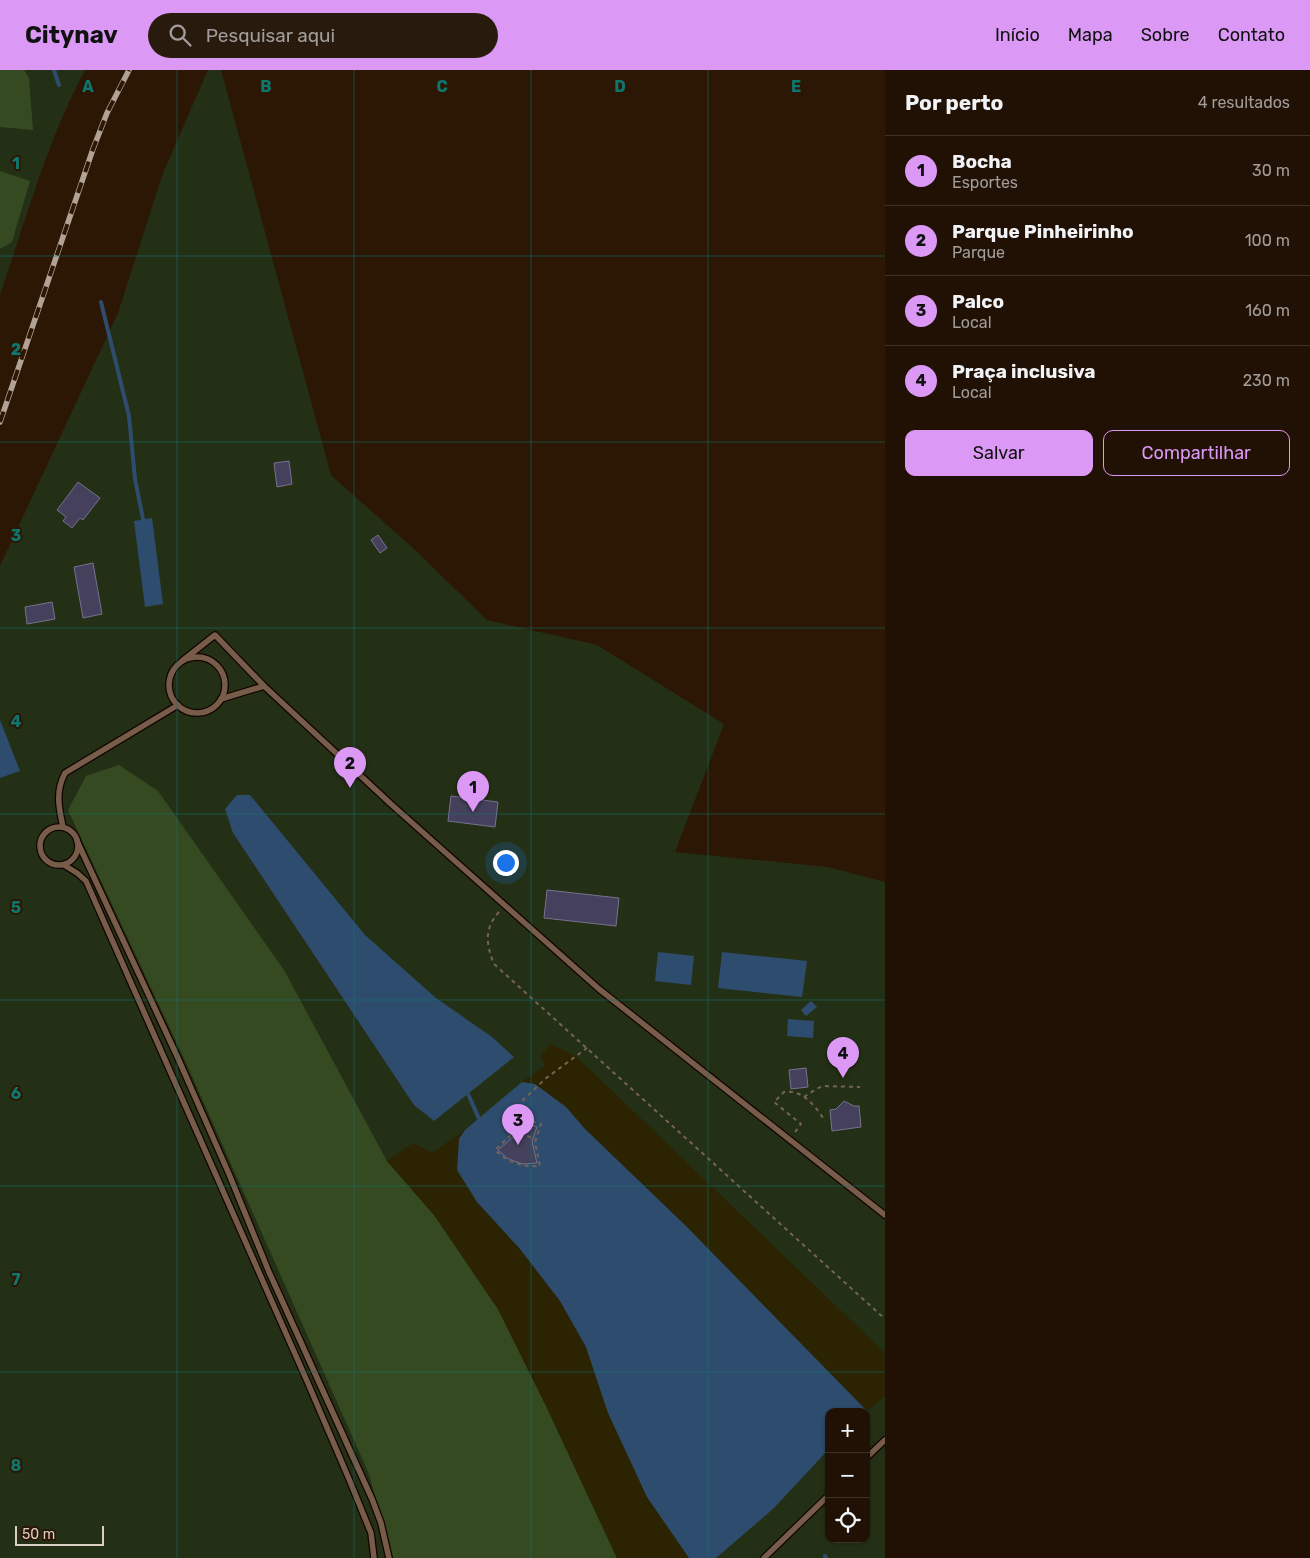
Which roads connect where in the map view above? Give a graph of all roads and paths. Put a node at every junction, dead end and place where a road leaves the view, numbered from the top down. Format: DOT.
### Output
graph roads {
  1 [pos="182,661"];
  2 [pos="264,686"];
  3 [pos="221,699"];
  4 [pos="178,705"];
  5 [pos="63,827"];
  6 [pos="77,841"];
  7 [pos="64,865"];
  8 [pos="504,906"];
  9 [pos="587,1048"];
  10 [pos="860,1087"];
  11 [pos="804,1097"];
  12 [pos="517,1116"];
  13 [pos="825,1121"];
  14 [pos="512,1131"];
  15 [pos="536,1139"];
  16 [pos="790,1140"];
  17 [pos="885,1215"];
  18 [pos="885,1319"];
  19 [pos="885,1440"];
  20 [pos="870,1454"];
  21 [pos="826,1498"];
  22 [pos="374,1558"];
  23 [pos="388,1558"];
  24 [pos="764,1558"];
  1 -- 2 [label="lane"];
  1 -- 3 [label="lane"];
  1 -- 4 [label="lane"];
  2 -- 3 [label="lane"];
  2 -- 8 [label="lane"];
  3 -- 4 [label="lane"];
  4 -- 5 [label="lane"];
  5 -- 6 [label="lane"];
  5 -- 7 [label="lane"];
  6 -- 7 [label="lane"];
  6 -- 23 [label="lane"];
  7 -- 22 [label="lane"];
  8 -- 9 [label="path"];
  8 -- 16 [label="lane"];
  9 -- 12 [label="path"];
  9 -- 18 [label="path"];
  10 -- 11 [label="path"];
  11 -- 13 [label="path"];
  11 -- 16 [label="path"];
  12 -- 14 [label="path"];
  12 -- 15 [label="path"];
  14 -- 15 [label="path"];
  14 -- 15 [label="path"];
  16 -- 17 [label="lane"];
  19 -- 20 [label="lane"];
  21 -- 24 [label="lane"];
}
